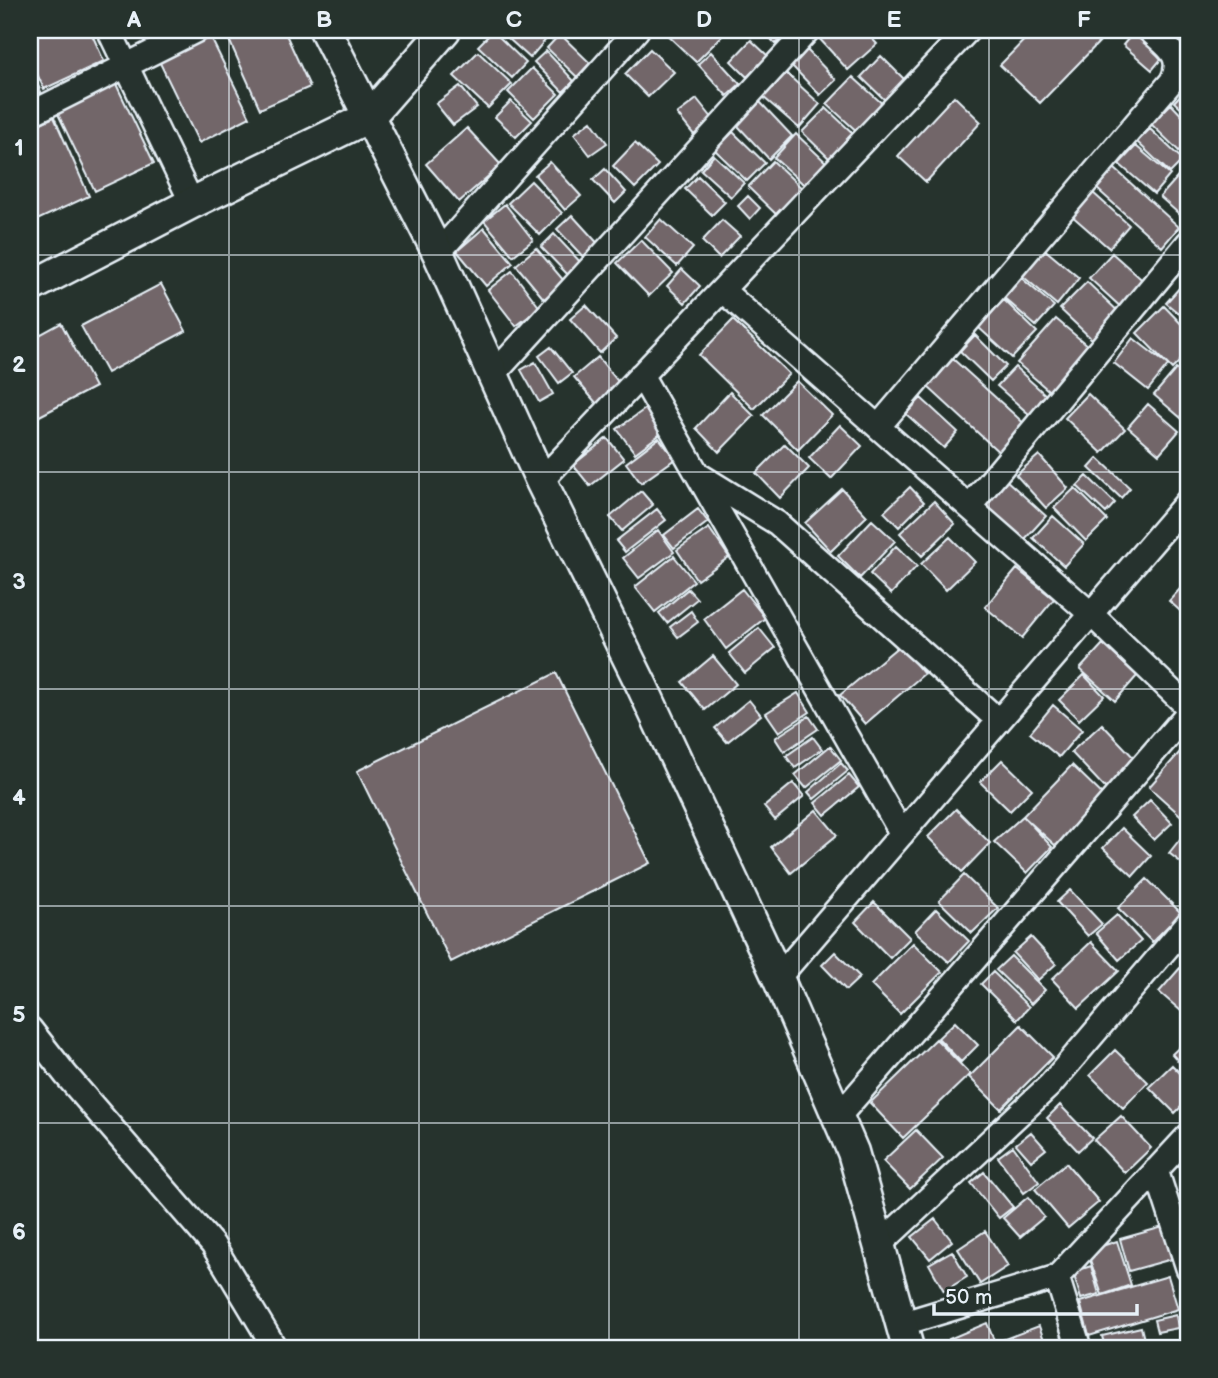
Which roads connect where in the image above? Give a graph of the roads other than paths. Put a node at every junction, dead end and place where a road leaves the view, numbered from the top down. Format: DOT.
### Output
graph roads {
  1 [pos="109,30"];
  2 [pos="197,30"];
  3 [pos="325,30"];
  4 [pos="445,30"];
  5 [pos="637,30"];
  6 [pos="808,30"];
  7 [pos="968,30"];
  8 [pos="1149,30"];
  9 [pos="127,65"];
  10 [pos="30,114"];
  11 [pos="369,117"];
  12 [pos="192,203"];
  13 [pos="1188,243"];
  14 [pos="438,253"];
  15 [pos="30,287"];
  16 [pos="722,290"];
  17 [pos="641,374"];
  18 [pos="492,376"];
  19 [pos="878,427"];
  20 [pos="695,473"];
  21 [pos="541,481"];
  22 [pos="1188,501"];
  23 [pos="969,507"];
  24 [pos="1091,614"];
  25 [pos="1188,707"];
  26 [pos="1188,713"];
  27 [pos="999,721"];
  28 [pos="902,834"];
  29 [pos="1188,923"];
  30 [pos="778,978"];
  31 [pos="30,1029"];
  32 [pos="838,1116"];
  33 [pos="1188,1136"];
  34 [pos="1156,1170"];
  35 [pos="879,1245"];
  36 [pos="1188,1268"];
  37 [pos="1057,1276"];
  38 [pos="905,1336"];
  39 [pos="275,1348"];
  40 [pos="1079,1348"];
  1 -- 9 [label="street"];
  2 -- 9 [label="street"];
  3 -- 11 [label="street"];
  4 -- 11 [label="street"];
  5 -- 14 [label="street"];
  6 -- 18 [label="street"];
  7 -- 16 [label="street"];
  8 -- 19 [label="street"];
  9 -- 10 [label="street"];
  9 -- 12 [label="street"];
  11 -- 12 [label="street"];
  11 -- 14 [label="street"];
  12 -- 15 [label="street"];
  13 -- 23 [label="street"];
  14 -- 18 [label="street"];
  16 -- 17 [label="street"];
  16 -- 19 [label="street"];
  17 -- 20 [label="street"];
  17 -- 21 [label="street"];
  18 -- 21 [label="street"];
  19 -- 23 [label="street"];
  20 -- 27 [label="street"];
  20 -- 28 [label="street"];
  21 -- 30 [label="street"];
  22 -- 24 [label="street"];
  23 -- 24 [label="street"];
  24 -- 25 [label="street"];
  24 -- 27 [label="street"];
  26 -- 32 [label="street"];
  27 -- 28 [label="street"];
  28 -- 30 [label="street"];
  29 -- 35 [label="street"];
  30 -- 32 [label="street"];
  31 -- 39 [label="street"];
  32 -- 35 [label="street"];
  33 -- 34 [label="street"];
  34 -- 36 [label="street"];
  34 -- 37 [label="street"];
  35 -- 38 [label="street"];
  37 -- 38 [label="street"];
  37 -- 40 [label="street"];
}
